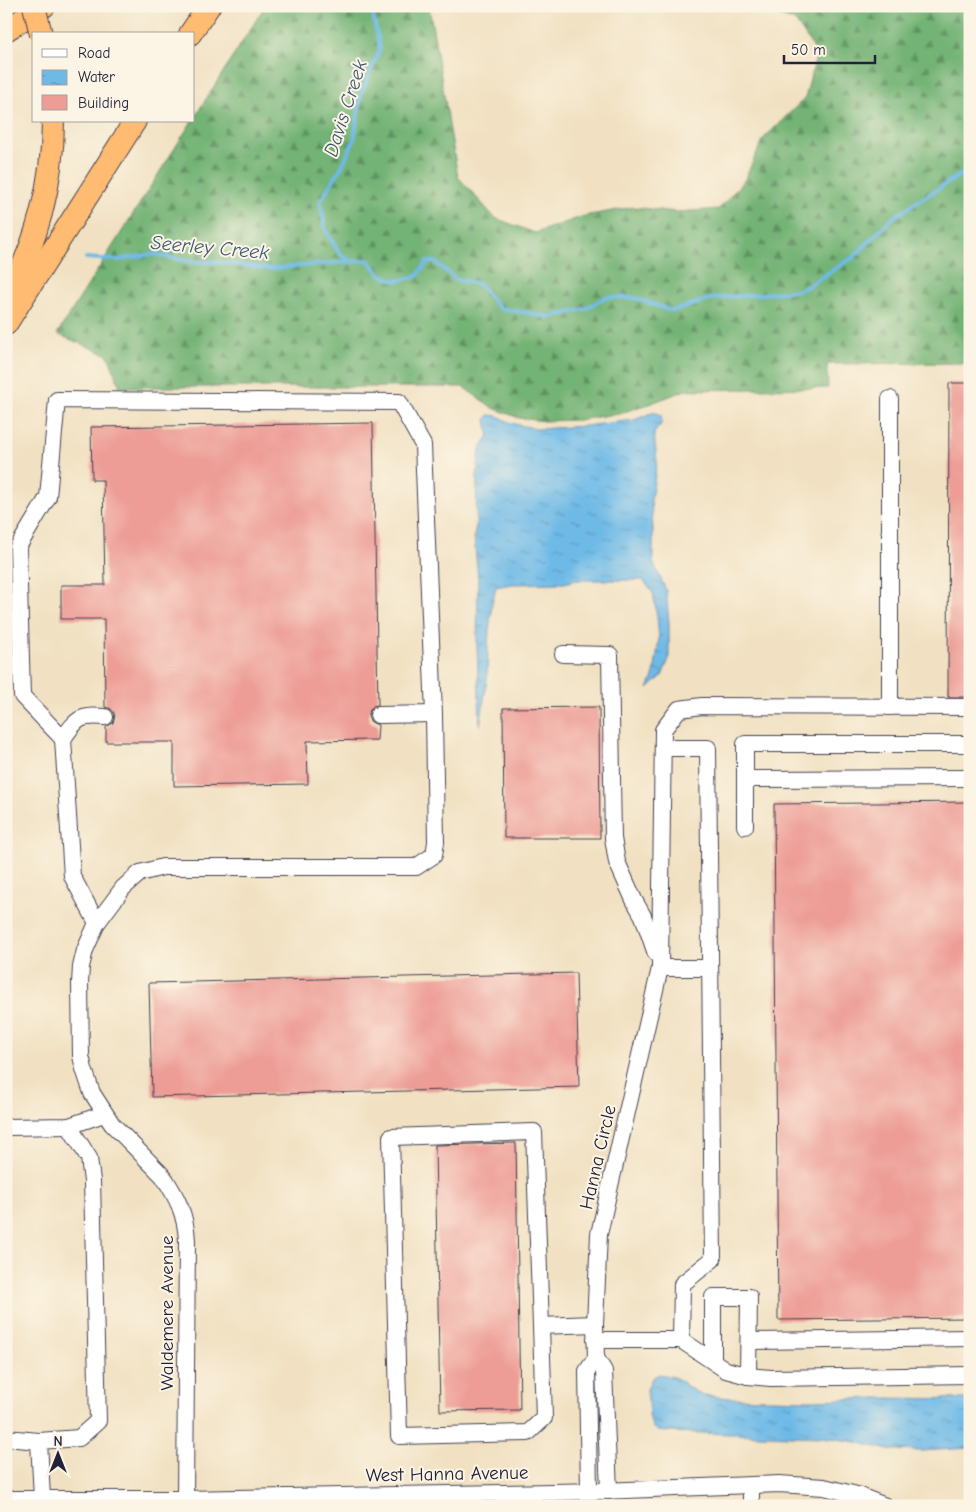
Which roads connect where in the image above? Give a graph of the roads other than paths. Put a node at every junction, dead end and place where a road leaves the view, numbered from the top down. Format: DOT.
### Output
graph roads {
  1 [pos="34,6"];
  2 [pos="44,6"];
  3 [pos="209,6"];
  4 [pos="6,30"];
  5 [pos="40,32"];
  6 [pos="191,32"];
  7 [pos="53,122"];
  8 [pos="133,122"];
  9 [pos="6,299"];
  10 [pos="6,324"];
  11 [pos="890,399"];
  12 [pos="563,654"];
  13 [pos="890,707"];
  14 [pos="970,707"];
  15 [pos="434,714"];
  16 [pos="378,715"];
  17 [pos="105,717"];
  18 [pos="63,739"];
  19 [pos="970,744"];
  20 [pos="663,748"];
  21 [pos="970,778"];
  22 [pos="745,779"];
  23 [pos="745,826"];
  24 [pos="97,924"];
  25 [pos="660,968"];
  26 [pos="709,968"];
  27 [pos="104,1114"];
  28 [pos="69,1126"];
  29 [pos="6,1127"];
  30 [pos="541,1326"];
  31 [pos="595,1332"];
  32 [pos="970,1338"];
  33 [pos="681,1340"];
  34 [pos="749,1341"];
  35 [pos="713,1361"];
  36 [pos="748,1376"];
  37 [pos="970,1376"];
  38 [pos="6,1438"];
  39 [pos="39,1441"];
  40 [pos="751,1486"];
  41 [pos="600,1495"];
  42 [pos="42,1498"];
  43 [pos="184,1499"];
  44 [pos="6,1500"];
  45 [pos="751,1506"];
  46 [pos="886,1506"];
  1 -- 5 [label="highway, bridge"];
  2 -- 4 [label="highway"];
  3 -- 6 [label="highway"];
  7 -- 9 [label="highway"];
  8 -- 10 [label="highway"];
  11 -- 13 [label="street"];
  12 -- 25 [label="street"];
  13 -- 14 [label="street"];
  13 -- 20 [label="street, Hanna Circle"];
  15 -- 16 [label="street"];
  15 -- 18 [label="street, Waldemere Avenue"];
  15 -- 24 [label="street, Waldemere Avenue"];
  17 -- 18 [label="street"];
  18 -- 24 [label="street"];
  19 -- 22 [label="street"];
  20 -- 25 [label="street, Hanna Circle"];
  20 -- 26 [label="street"];
  21 -- 22 [label="street"];
  22 -- 23 [label="street"];
  24 -- 27 [label="street, Waldemere Avenue"];
  25 -- 26 [label="street"];
  25 -- 31 [label="street, Hanna Circle"];
  26 -- 33 [label="street"];
  27 -- 28 [label="street"];
  27 -- 43 [label="street, Waldemere Avenue"];
  28 -- 29 [label="street"];
  28 -- 39 [label="street"];
  30 -- 30 [label="street"];
  30 -- 31 [label="street"];
  31 -- 33 [label="street"];
  31 -- 41 [label="street, Hanna Circle"];
  32 -- 34 [label="street"];
  33 -- 35 [label="street"];
  34 -- 35 [label="street"];
  34 -- 36 [label="street"];
  35 -- 36 [label="street"];
  36 -- 37 [label="street"];
  38 -- 39 [label="street"];
  39 -- 42 [label="street"];
  40 -- 41 [label="street, West Hanna Avenue"];
  40 -- 45 [label="street"];
  40 -- 46 [label="street, West Hanna Avenue"];
  41 -- 43 [label="street, West Hanna Avenue"];
  42 -- 43 [label="street, West Hanna Avenue"];
  42 -- 44 [label="street, West Hanna Avenue"];
}
